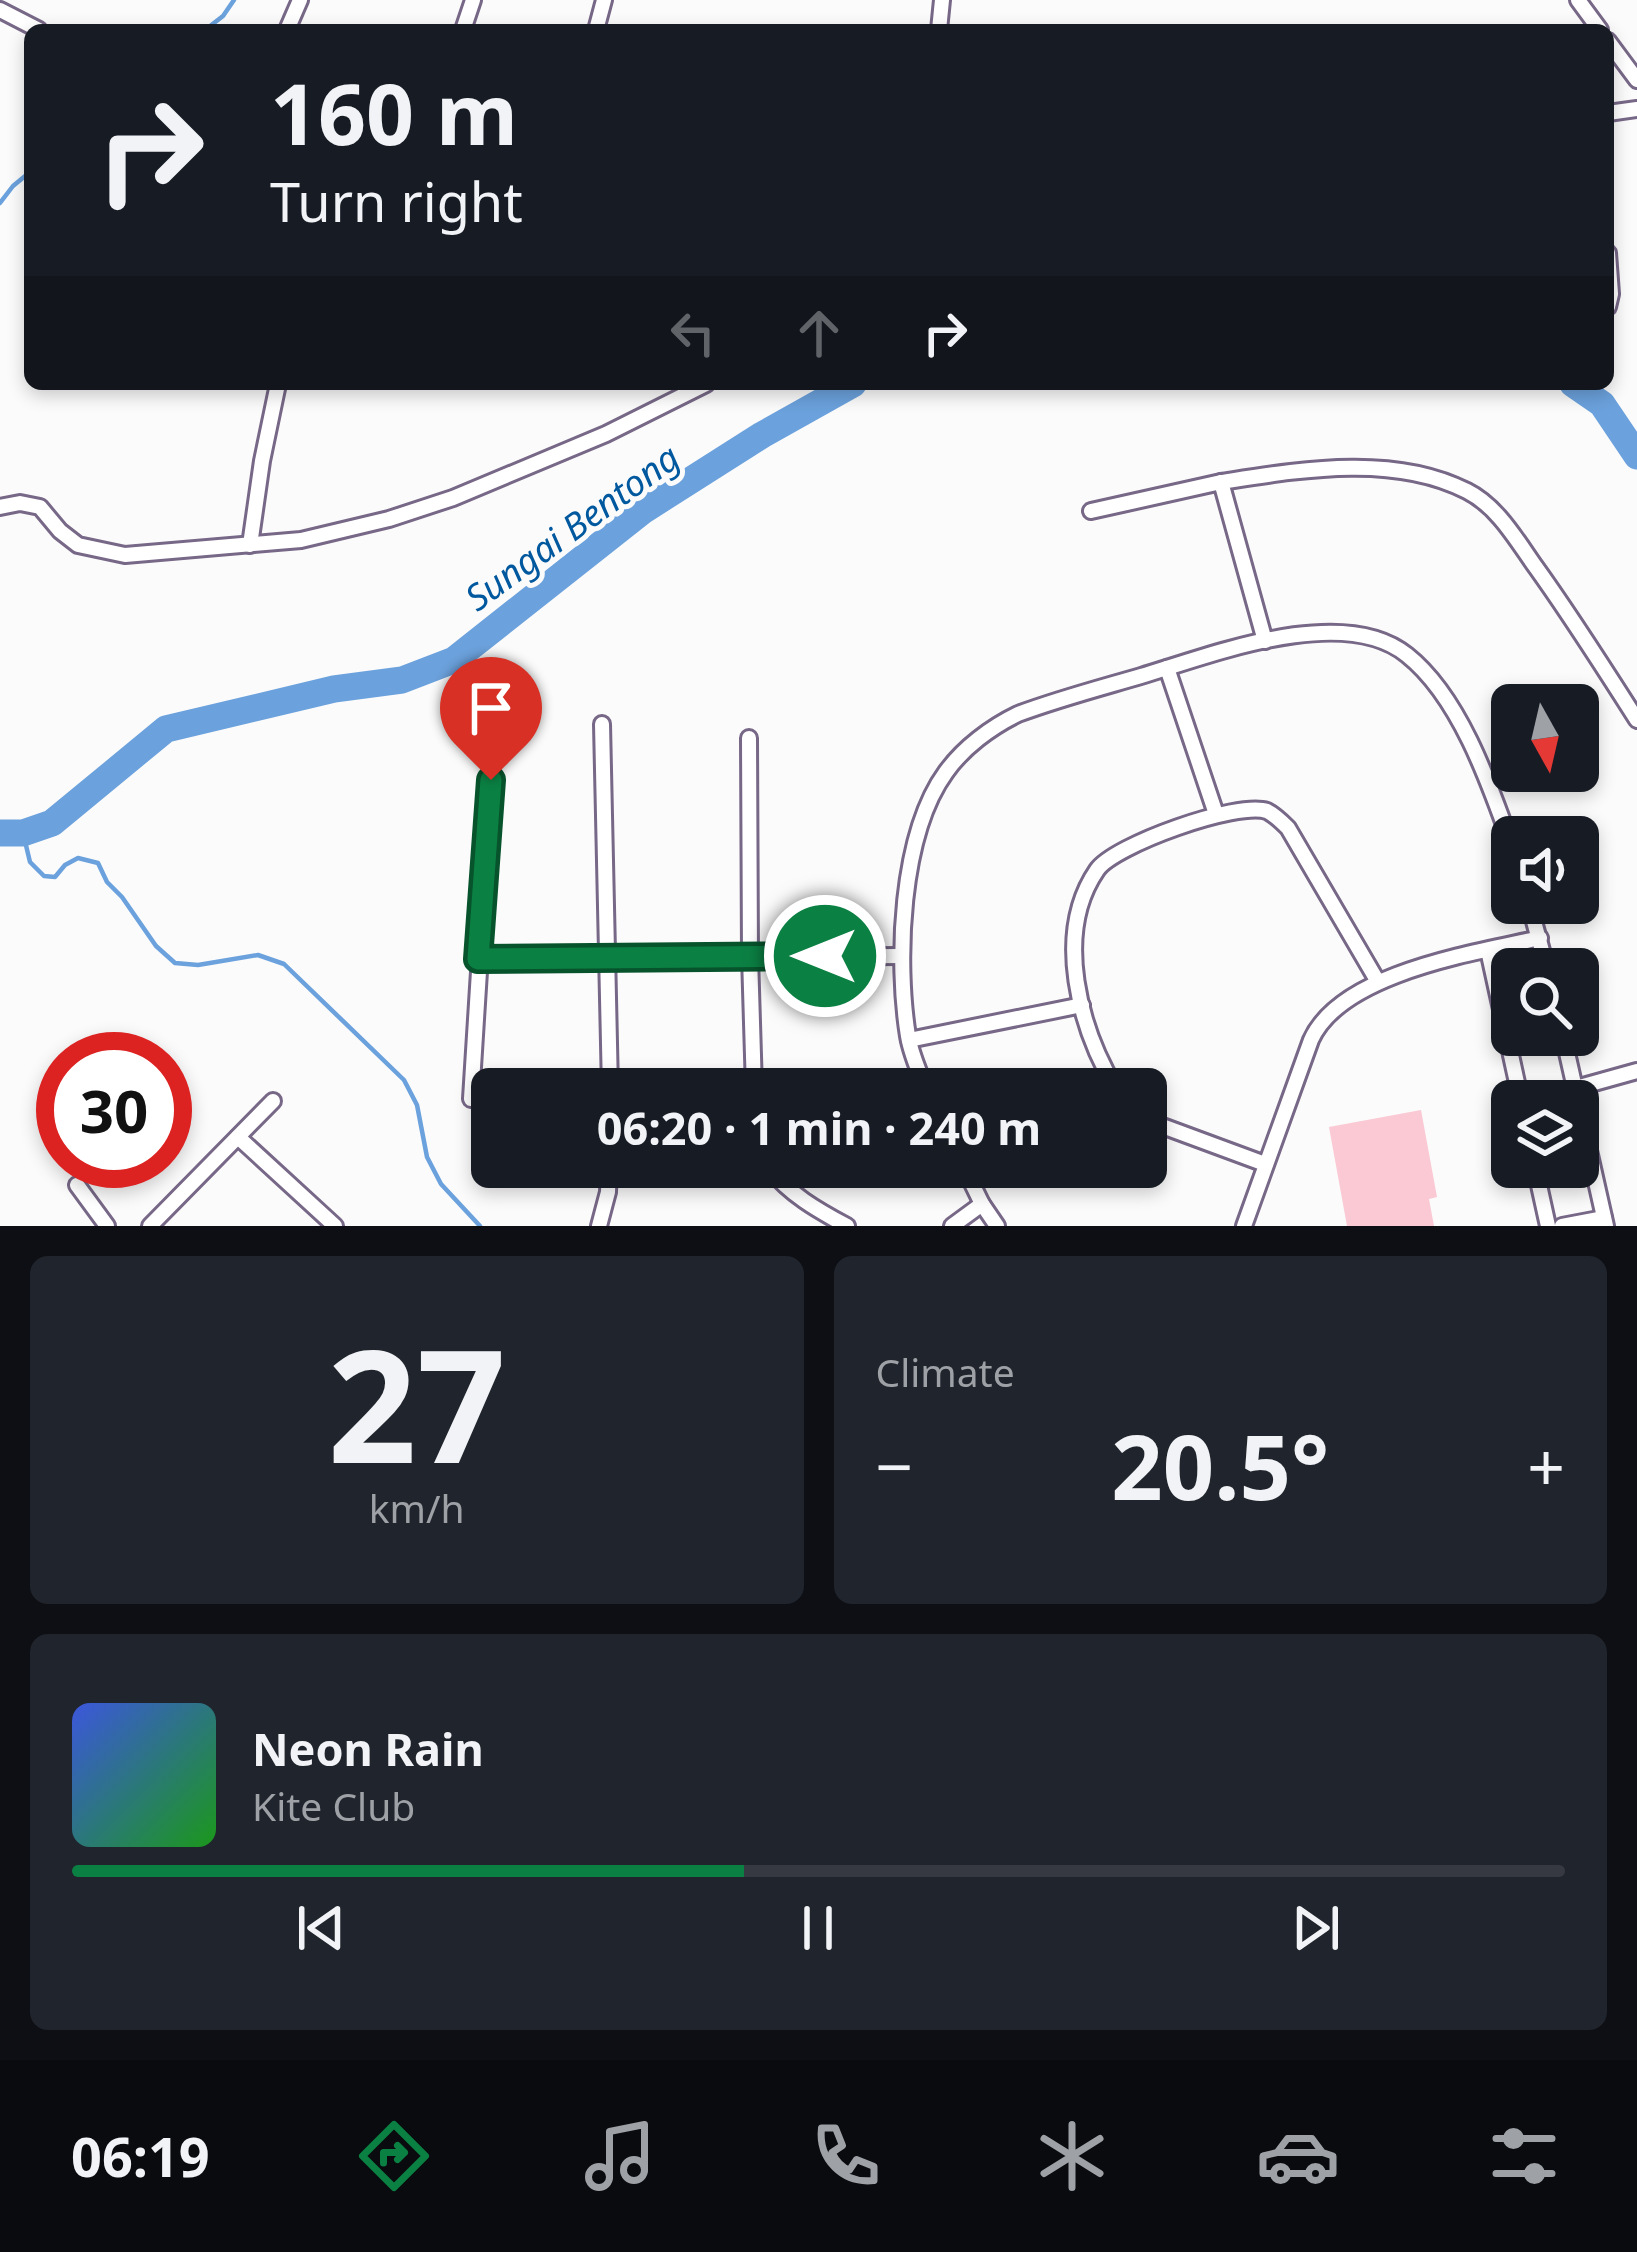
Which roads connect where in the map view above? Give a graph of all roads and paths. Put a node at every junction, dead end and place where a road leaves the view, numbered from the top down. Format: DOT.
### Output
graph roads {
  1 [pos="0,10"];
  2 [pos="27,24"];
  3 [pos="1614,48"];
  4 [pos="1637,80"];
  5 [pos="277,390"];
  6 [pos="694,390"];
  7 [pos="1221,482"];
  8 [pos="0,507"];
  9 [pos="1091,511"];
  10 [pos="250,545"];
  11 [pos="1265,640"];
  12 [pos="1167,668"];
  13 [pos="1637,720"];
  14 [pos="602,724"];
  15 [pos="748,738"];
  16 [pos="491,780"];
  17 [pos="1216,814"];
  18 [pos="1500,816"];
  19 [pos="1536,924"];
  20 [pos="1540,938"];
  21 [pos="1542,948"];
  22 [pos="1487,950"];
  23 [pos="750,956"];
  24 [pos="901,956"];
  25 [pos="608,958"];
  26 [pos="478,959"];
  27 [pos="1378,982"];
  28 [pos="1082,1005"];
  29 [pos="909,1040"];
  30 [pos="473,1068"];
  31 [pos="610,1068"];
  32 [pos="753,1068"];
  33 [pos="919,1068"];
  34 [pos="1104,1068"];
  35 [pos="1637,1071"];
  36 [pos="1516,1080"];
  37 [pos="1599,1082"];
  38 [pos="274,1101"];
  39 [pos="1167,1128"];
  40 [pos="238,1136"];
  41 [pos="1265,1164"];
  42 [pos="79,1188"];
  43 [pos="608,1188"];
  44 [pos="788,1188"];
  45 [pos="974,1188"];
  46 [pos="1540,1188"];
  47 [pos="1598,1188"];
  48 [pos="982,1204"];
  49 [pos="1605,1222"];
  50 [pos="106,1226"];
  51 [pos="150,1226"];
  52 [pos="335,1226"];
  53 [pos="599,1226"];
  54 [pos="847,1226"];
  55 [pos="952,1226"];
  56 [pos="997,1226"];
  57 [pos="1244,1226"];
  58 [pos="1548,1226"];
  59 [pos="1562,1226"];
  1 -- 2 [label="street"];
  3 -- 4 [label="street"];
  5 -- 10 [label="street"];
  6 -- 10 [label="street"];
  7 -- 9 [label="street"];
  7 -- 11 [label="street"];
  7 -- 13 [label="street"];
  8 -- 10 [label="street"];
  11 -- 12 [label="street"];
  11 -- 18 [label="street"];
  12 -- 17 [label="street"];
  12 -- 24 [label="street"];
  14 -- 25 [label="street"];
  15 -- 23 [label="street"];
  16 -- 26 [label="street"];
  17 -- 27 [label="street"];
  17 -- 28 [label="street"];
  19 -- 20 [label="street"];
  20 -- 21 [label="street"];
  20 -- 22 [label="street"];
  22 -- 27 [label="street"];
  22 -- 36 [label="street"];
  23 -- 24 [label="street"];
  23 -- 25 [label="street"];
  23 -- 32 [label="street"];
  24 -- 29 [label="street"];
  25 -- 26 [label="street"];
  25 -- 31 [label="street"];
  26 -- 30 [label="street"];
  27 -- 41 [label="street"];
  28 -- 29 [label="street"];
  28 -- 34 [label="street"];
  29 -- 33 [label="street"];
  35 -- 37 [label="street"];
  38 -- 40 [label="street"];
  39 -- 41 [label="street"];
  40 -- 51 [label="street"];
  40 -- 52 [label="street"];
  41 -- 57 [label="street"];
  42 -- 50 [label="street"];
  43 -- 53 [label="street"];
  44 -- 54 [label="street"];
  45 -- 48 [label="street"];
  46 -- 58 [label="street"];
  47 -- 49 [label="street"];
  48 -- 55 [label="street"];
  48 -- 56 [label="street"];
  49 -- 59 [label="street"];
}
